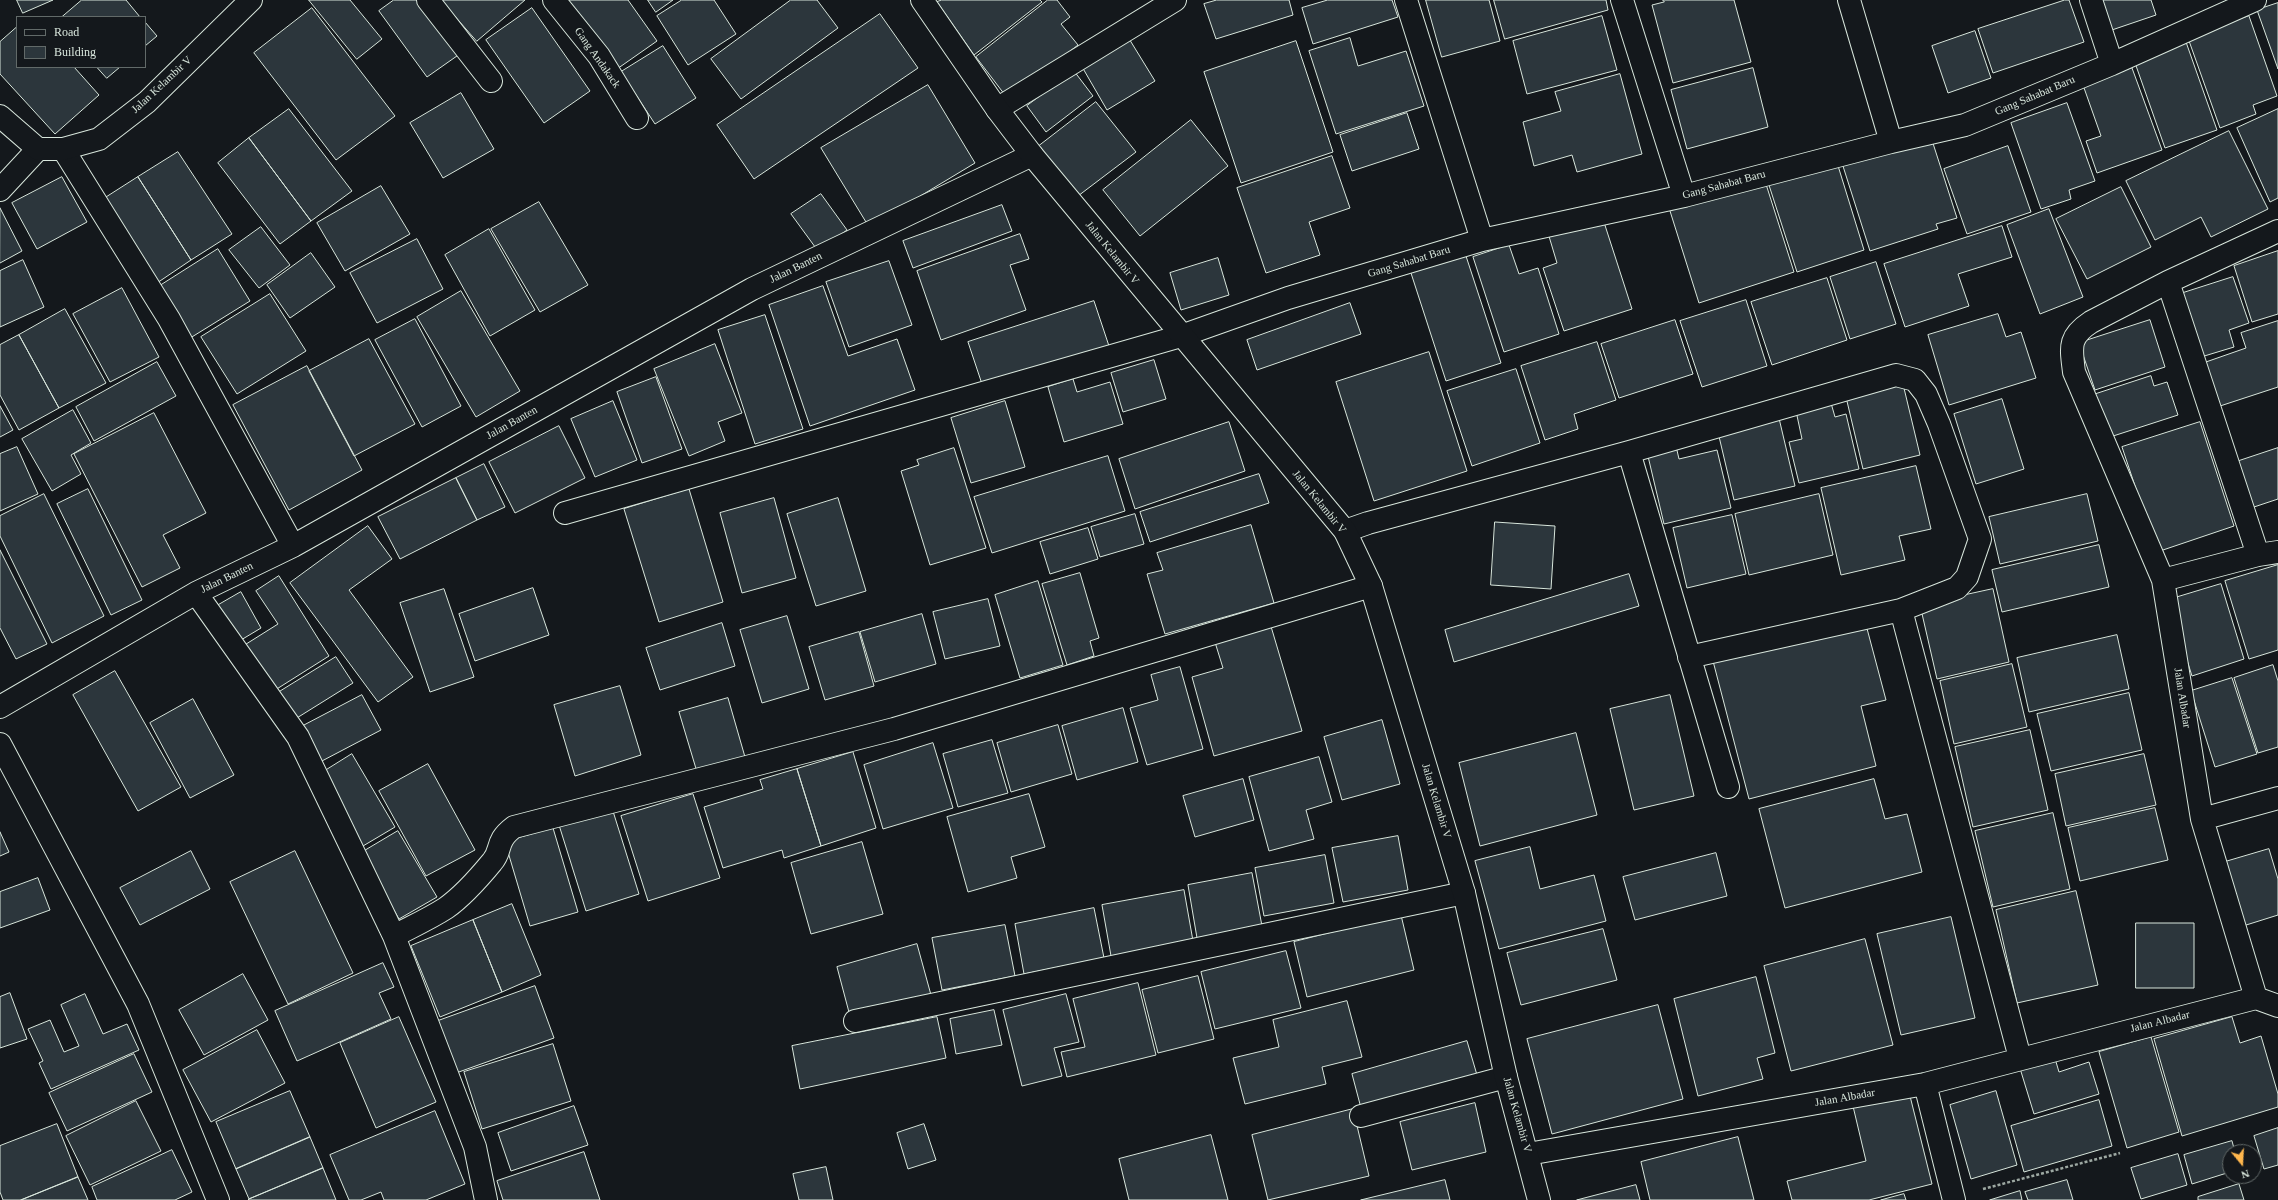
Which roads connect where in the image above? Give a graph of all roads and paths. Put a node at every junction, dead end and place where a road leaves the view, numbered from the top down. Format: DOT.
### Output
graph roads {
  1 [pos="251,0"];
  2 [pos="428,0"];
  3 [pos="554,0"];
  4 [pos="922,0"];
  5 [pos="1175,0"];
  6 [pos="1406,0"];
  7 [pos="1622,0"];
  8 [pos="1849,0"];
  9 [pos="2091,0"];
  10 [pos="2255,0"];
  11 [pos="2112,64"];
  12 [pos="491,81"];
  13 [pos="997,109"];
  14 [pos="0,116"];
  15 [pos="637,118"];
  16 [pos="1891,142"];
  17 [pos="38,149"];
  18 [pos="63,149"];
  19 [pos="1032,155"];
  20 [pos="0,190"];
  21 [pos="1684,196"];
  22 [pos="2278,231"];
  23 [pos="1482,240"];
  24 [pos="2168,282"];
  25 [pos="1181,336"];
  26 [pos="1629,452"];
  27 [pos="565,513"];
  28 [pos="1345,531"];
  29 [pos="293,546"];
  30 [pos="2268,554"];
  31 [pos="2163,580"];
  32 [pos="1371,586"];
  33 [pos="196,593"];
  34 [pos="1901,610"];
  35 [pos="1689,657"];
  36 [pos="0,707"];
  37 [pos="0,744"];
  38 [pos="1728,787"];
  39 [pos="2278,798"];
  40 [pos="2202,819"];
  41 [pos="1464,892"];
  42 [pos="394,936"];
  43 [pos="2256,998"];
  44 [pos="2278,1006"];
  45 [pos="855,1021"];
  46 [pos="2020,1058"];
  47 [pos="1506,1077"];
  48 [pos="1925,1084"];
  49 [pos="1361,1116"];
  50 [pos="2120,1152"];
  51 [pos="1528,1154"];
  52 [pos="1954,1198"];
  53 [pos="218,1200"];
  54 [pos="486,1200"];
  55 [pos="1539,1200"];
  1 -- 18 [label="street, Jalan Kelambir V"];
  2 -- 12 [label="street"];
  3 -- 15 [label="street, Gang Andakack"];
  4 -- 13 [label="street, Jalan Kelambir V"];
  5 -- 13 [label="street"];
  6 -- 23 [label="street"];
  7 -- 21 [label="street"];
  8 -- 16 [label="street"];
  9 -- 11 [label="street"];
  10 -- 11 [label="street, Gang Sahabat Baru"];
  11 -- 16 [label="street, Gang Sahabat Baru"];
  13 -- 19 [label="street, Jalan Kelambir V"];
  14 -- 17 [label="street"];
  16 -- 21 [label="street, Gang Sahabat Baru"];
  17 -- 18 [label="street, Jalan Kelambir V"];
  17 -- 20 [label="street"];
  18 -- 29 [label="street"];
  19 -- 25 [label="street, Jalan Kelambir V"];
  19 -- 29 [label="street, Jalan Banten"];
  21 -- 23 [label="street, Gang Sahabat Baru"];
  22 -- 24 [label="street, Jalan Albadar"];
  23 -- 25 [label="street, Gang Sahabat Baru"];
  24 -- 30 [label="street"];
  24 -- 31 [label="street, Jalan Albadar"];
  25 -- 27 [label="street, Gang Sahabat Baru"];
  25 -- 28 [label="street, Jalan Kelambir V"];
  26 -- 28 [label="street"];
  26 -- 34 [label="street"];
  26 -- 35 [label="street"];
  28 -- 32 [label="street, Jalan Kelambir V"];
  29 -- 33 [label="street, Jalan Banten"];
  30 -- 31 [label="street"];
  31 -- 40 [label="street, Jalan Albadar"];
  32 -- 41 [label="street, Jalan Kelambir V"];
  32 -- 42 [label="street"];
  33 -- 36 [label="street, Jalan Banten"];
  33 -- 42 [label="street"];
  34 -- 35 [label="street"];
  34 -- 46 [label="street"];
  35 -- 38 [label="street"];
  37 -- 53 [label="street"];
  39 -- 40 [label="street"];
  40 -- 43 [label="street, Jalan Albadar"];
  41 -- 45 [label="street"];
  41 -- 47 [label="street, Jalan Kelambir V"];
  42 -- 54 [label="street"];
  43 -- 44 [label="street"];
  43 -- 46 [label="street, Jalan Albadar"];
  46 -- 48 [label="street, Jalan Albadar"];
  47 -- 49 [label="street"];
  47 -- 51 [label="street, Jalan Kelambir V"];
  48 -- 51 [label="street, Jalan Albadar"];
  48 -- 52 [label="street"];
  50 -- 52 [label="path"];
  51 -- 55 [label="street, Jalan Kelambir V"];
}
